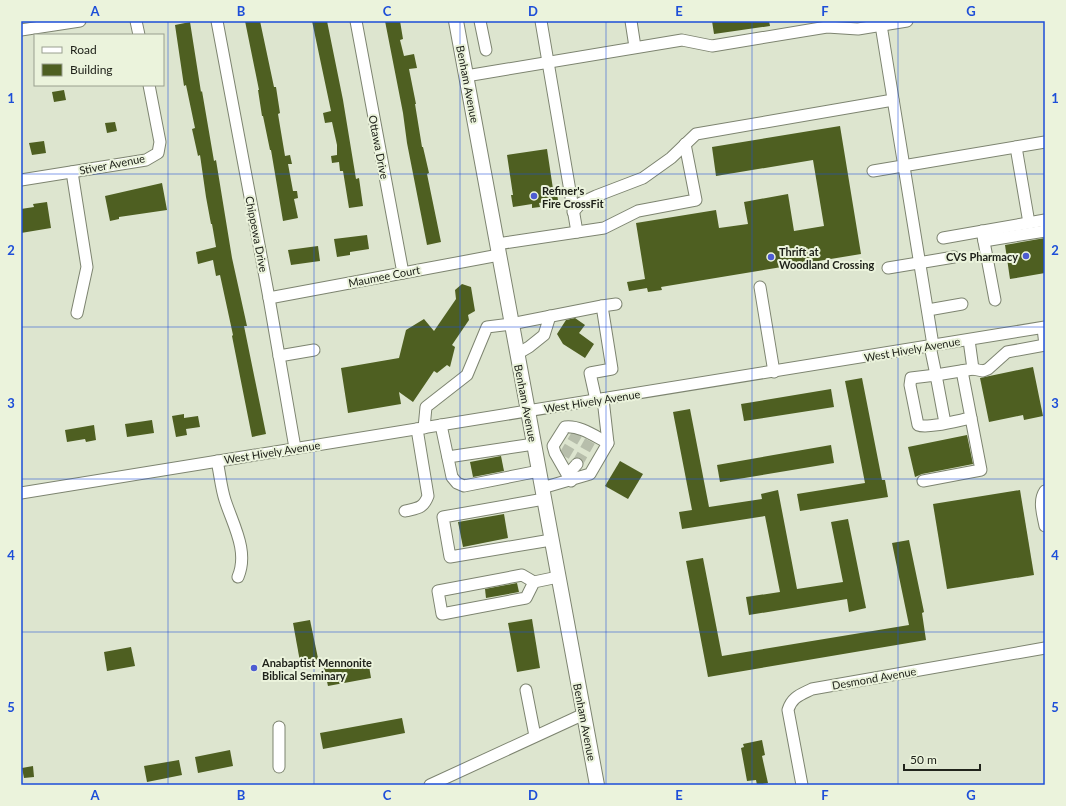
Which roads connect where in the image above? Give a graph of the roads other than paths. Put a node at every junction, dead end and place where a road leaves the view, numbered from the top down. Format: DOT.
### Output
graph roads {
  1 [pos="80,21"];
  2 [pos="136,21"];
  3 [pos="217,21"];
  4 [pos="356,21"];
  5 [pos="456,21"];
  6 [pos="480,21"];
  7 [pos="541,21"];
  8 [pos="631,21"];
  9 [pos="907,21"];
  10 [pos="881,25"];
  11 [pos="21,30"];
  12 [pos="139,34"];
  13 [pos="635,47"];
  14 [pos="486,50"];
  15 [pos="548,62"];
  16 [pos="466,76"];
  17 [pos="148,86"];
  18 [pos="893,100"];
  19 [pos="1045,142"];
  20 [pos="685,144"];
  21 [pos="1016,147"];
  22 [pos="903,166"];
  23 [pos="873,171"];
  24 [pos="72,172"];
  25 [pos="21,180"];
  26 [pos="573,212"];
  27 [pos="1045,220"];
  28 [pos="1029,223"];
  29 [pos="1045,231"];
  30 [pos="577,232"];
  31 [pos="983,236"];
  32 [pos="942,238"];
  33 [pos="498,249"];
  34 [pos="954,257"];
  35 [pos="920,263"];
  36 [pos="888,268"];
  37 [pos="403,273"];
  38 [pos="760,287"];
  39 [pos="269,298"];
  40 [pos="995,300"];
  41 [pos="616,304"];
  42 [pos="962,304"];
  43 [pos="602,306"];
  44 [pos="928,310"];
  45 [pos="76,313"];
  46 [pos="550,316"];
  47 [pos="511,324"];
  48 [pos="1044,327"];
  49 [pos="969,340"];
  50 [pos="932,346"];
  51 [pos="314,350"];
  52 [pos="516,354"];
  53 [pos="279,356"];
  54 [pos="968,370"];
  55 [pos="774,372"];
  56 [pos="936,374"];
  57 [pos="599,400"];
  58 [pos="528,411"];
  59 [pos="971,418"];
  60 [pos="945,423"];
  61 [pos="441,425"];
  62 [pos="420,428"];
  63 [pos="534,444"];
  64 [pos="608,444"];
  65 [pos="296,448"];
  66 [pos="448,457"];
  67 [pos="217,461"];
  68 [pos="577,464"];
  69 [pos="539,471"];
  70 [pos="569,477"];
  71 [pos="923,481"];
  72 [pos="1045,491"];
  73 [pos="21,493"];
  74 [pos="543,494"];
  75 [pos="405,510"];
  76 [pos="1045,526"];
  77 [pos="551,540"];
  78 [pos="238,577"];
  79 [pos="558,577"];
  80 [pos="534,582"];
  81 [pos="1045,648"];
  82 [pos="526,690"];
  83 [pos="584,714"];
  84 [pos="279,727"];
  85 [pos="535,736"];
  86 [pos="279,767"];
  87 [pos="430,785"];
  88 [pos="597,785"];
  89 [pos="802,785"];
  1 -- 11 [label="street"];
  2 -- 12 [label="street"];
  3 -- 39 [label="street, Chippewa Drive"];
  4 -- 37 [label="street, Ottawa Drive"];
  5 -- 16 [label="main road, Benham Avenue"];
  6 -- 14 [label="street"];
  7 -- 15 [label="street"];
  8 -- 13 [label="street"];
  9 -- 10 [label="street"];
  10 -- 13 [label="street"];
  10 -- 18 [label="street"];
  13 -- 15 [label="street"];
  15 -- 16 [label="street"];
  15 -- 26 [label="street"];
  16 -- 33 [label="main road, Benham Avenue"];
  17 -- 24 [label="street, Stiver Avenue"];
  18 -- 20 [label="street"];
  18 -- 22 [label="street"];
  19 -- 21 [label="street"];
  20 -- 26 [label="street"];
  20 -- 30 [label="street, Maumee Court"];
  21 -- 22 [label="street"];
  21 -- 28 [label="street"];
  22 -- 23 [label="street"];
  22 -- 35 [label="street"];
  24 -- 25 [label="street, Stiver Avenue"];
  24 -- 45 [label="street"];
  26 -- 30 [label="street"];
  27 -- 28 [label="street"];
  28 -- 31 [label="street"];
  29 -- 31 [label="street"];
  30 -- 33 [label="street, Maumee Court"];
  31 -- 32 [label="street"];
  31 -- 40 [label="street"];
  33 -- 37 [label="street, Maumee Court"];
  33 -- 47 [label="main road, Benham Avenue"];
  34 -- 35 [label="street"];
  35 -- 36 [label="street"];
  35 -- 44 [label="street"];
  37 -- 39 [label="street, Maumee Court"];
  38 -- 55 [label="street"];
  39 -- 53 [label="street, Chippewa Drive"];
  41 -- 43 [label="street"];
  42 -- 44 [label="street"];
  43 -- 46 [label="street"];
  43 -- 57 [label="street"];
  44 -- 50 [label="street"];
  46 -- 47 [label="street"];
  46 -- 52 [label="street"];
  47 -- 52 [label="main road, Benham Avenue"];
  47 -- 62 [label="street"];
  48 -- 49 [label="street, West Hively Avenue"];
  48 -- 54 [label="street"];
  49 -- 50 [label="street, West Hively Avenue"];
  49 -- 54 [label="street"];
  50 -- 55 [label="street, West Hively Avenue"];
  50 -- 56 [label="street"];
  51 -- 53 [label="street"];
  52 -- 58 [label="main road, Benham Avenue"];
  53 -- 65 [label="street, Chippewa Drive"];
  54 -- 56 [label="street"];
  54 -- 59 [label="street"];
  55 -- 57 [label="street, West Hively Avenue"];
  56 -- 60 [label="street"];
  56 -- 60 [label="street"];
  57 -- 58 [label="street, West Hively Avenue"];
  57 -- 64 [label="street"];
  58 -- 61 [label="street, West Hively Avenue"];
  58 -- 63 [label="main road, Benham Avenue"];
  59 -- 60 [label="street"];
  59 -- 71 [label="street"];
  61 -- 62 [label="street, West Hively Avenue"];
  61 -- 66 [label="street"];
  62 -- 65 [label="street, West Hively Avenue"];
  62 -- 75 [label="street"];
  63 -- 66 [label="street"];
  63 -- 69 [label="main road, Benham Avenue"];
  64 -- 70 [label="street"];
  64 -- 70 [label="street"];
  65 -- 67 [label="street, West Hively Avenue"];
  66 -- 69 [label="street"];
  67 -- 73 [label="street, West Hively Avenue"];
  67 -- 78 [label="street"];
  68 -- 70 [label="street"];
  69 -- 74 [label="main road, Benham Avenue"];
  70 -- 74 [label="street"];
  72 -- 76 [label="street"];
  74 -- 77 [label="main road, Benham Avenue"];
  74 -- 77 [label="street"];
  77 -- 79 [label="main road, Benham Avenue"];
  79 -- 80 [label="street"];
  79 -- 83 [label="main road, Benham Avenue"];
  80 -- 80 [label="street"];
  81 -- 89 [label="street, Desmond Avenue"];
  82 -- 85 [label="street"];
  83 -- 85 [label="street"];
  83 -- 88 [label="main road, Benham Avenue"];
  84 -- 86 [label="street"];
  85 -- 87 [label="street"];
}
